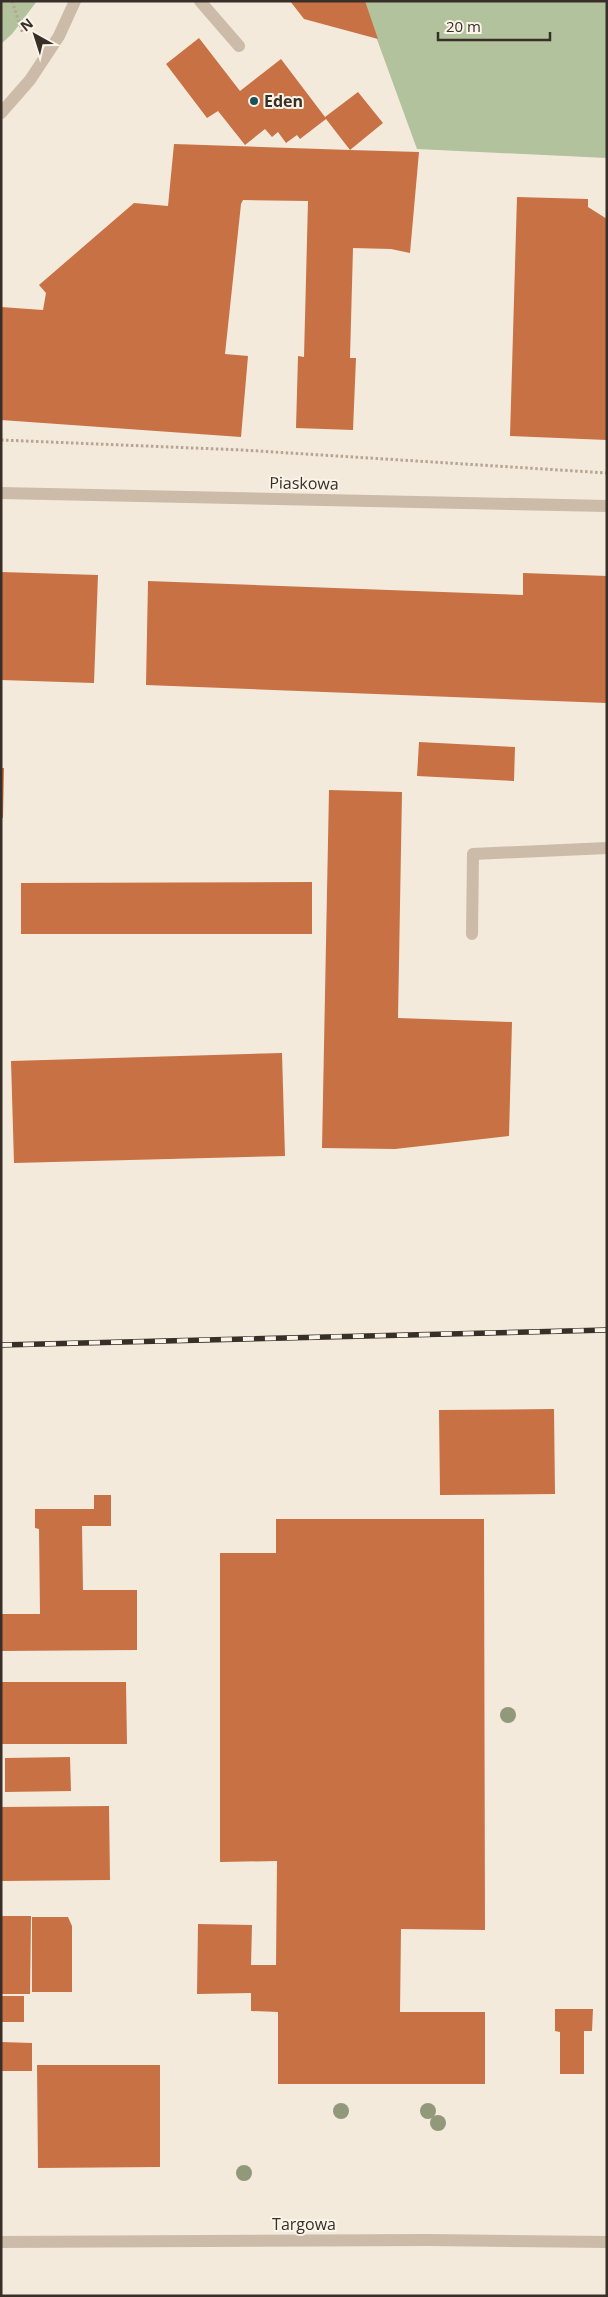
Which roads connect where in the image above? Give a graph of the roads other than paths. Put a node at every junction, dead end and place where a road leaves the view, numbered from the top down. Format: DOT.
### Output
graph roads {
  1 [pos="75,1"];
  2 [pos="200,1"];
  3 [pos="239,46"];
  4 [pos="1,113"];
  5 [pos="1,493"];
  6 [pos="607,506"];
  7 [pos="607,848"];
  8 [pos="472,934"];
  9 [pos="1,2242"];
  10 [pos="607,2242"];
  1 -- 4 [label="street"];
  2 -- 3 [label="street"];
  5 -- 6 [label="street, Piaskowa"];
  7 -- 8 [label="street"];
  9 -- 10 [label="street, Targowa"];
}
